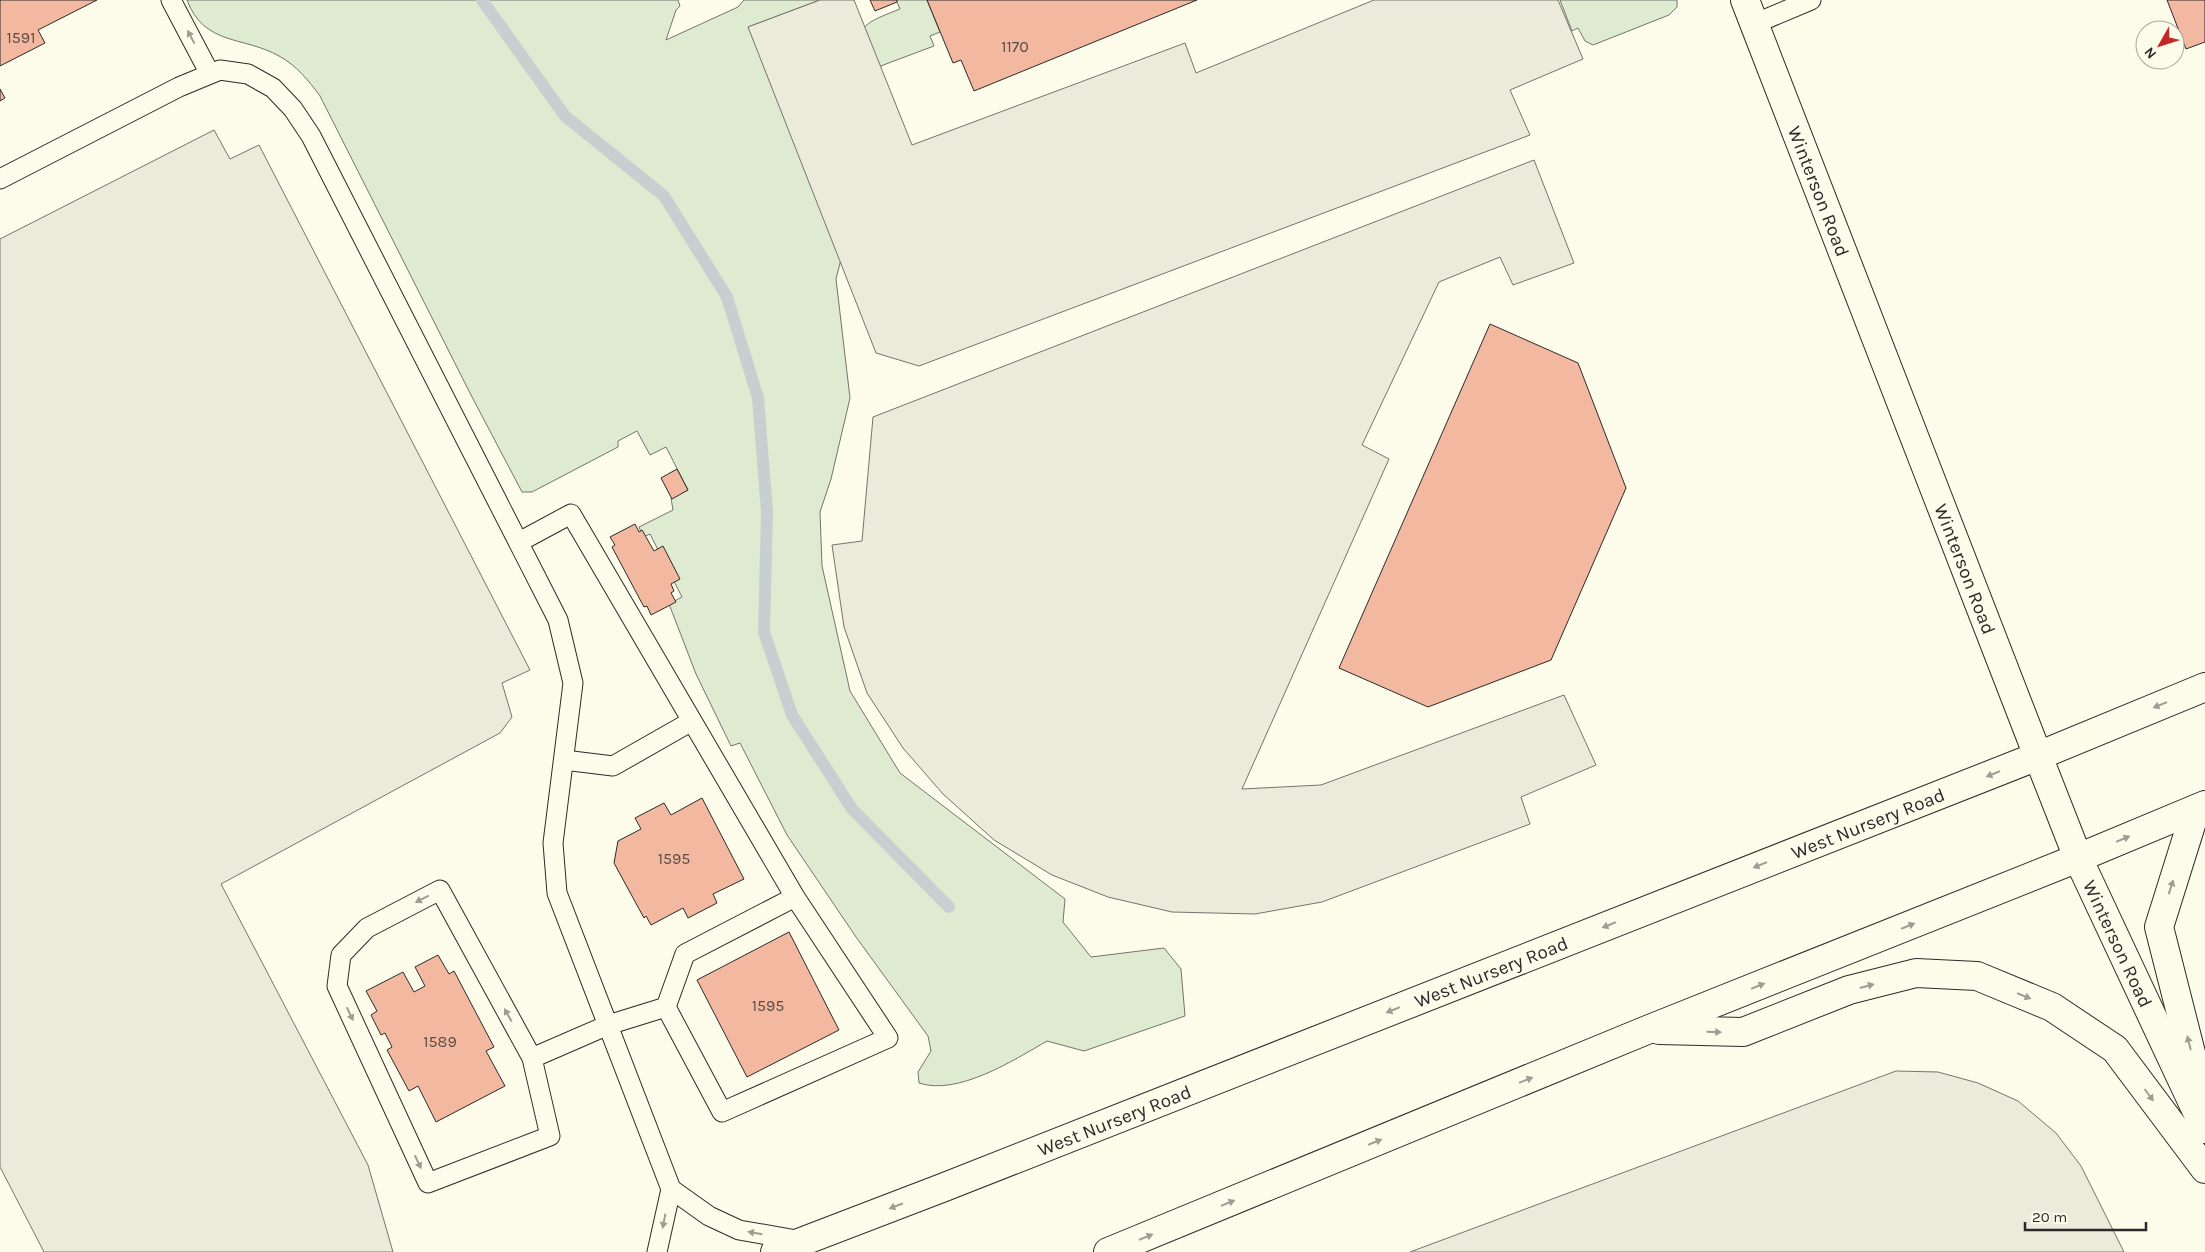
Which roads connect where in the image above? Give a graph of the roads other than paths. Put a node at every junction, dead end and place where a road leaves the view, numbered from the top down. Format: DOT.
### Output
graph roads {
  1 [pos="171,0"];
  2 [pos="1811,0"];
  3 [pos="1750,12"];
  4 [pos="210,74"];
  5 [pos="0,179"];
  6 [pos="519,542"];
  7 [pos="2205,687"];
  8 [pos="692,721"];
  9 [pos="2038,756"];
  10 [pos="564,760"];
  11 [pos="2200,807"];
  12 [pos="2078,858"];
  13 [pos="795,897"];
  14 [pos="666,1007"];
  15 [pos="608,1025"];
  16 [pos="1647,1030"];
  17 [pos="532,1058"];
  18 [pos="2205,1108"];
  19 [pos="2205,1129"];
  20 [pos="2205,1169"];
  21 [pos="671,1189"];
  22 [pos="803,1242"];
  23 [pos="657,1252"];
  24 [pos="776,1252"];
  25 [pos="1108,1252"];
  4 -- 1 [label="lane, one-way"];
  2 -- 3 [label="lane"];
  3 -- 9 [label="main road, Winterson Road"];
  4 -- 5 [label="lane"];
  4 -- 6 [label="lane"];
  6 -- 8 [label="lane"];
  6 -- 10 [label="lane"];
  7 -- 9 [label="main road, West Nursery Road, one-way"];
  8 -- 10 [label="lane"];
  8 -- 13 [label="lane"];
  9 -- 12 [label="main road, Winterson Road"];
  9 -- 22 [label="main road, West Nursery Road, one-way"];
  10 -- 15 [label="lane"];
  12 -- 11 [label="main road, one-way"];
  18 -- 11 [label="main road, one-way"];
  16 -- 12 [label="main road, one-way"];
  12 -- 19 [label="main road, Winterson Road"];
  13 -- 14 [label="lane"];
  13 -- 14 [label="lane"];
  14 -- 15 [label="lane"];
  15 -- 17 [label="lane"];
  15 -- 21 [label="lane"];
  16 -- 20 [label="main road, one-way"];
  25 -- 16 [label="main road, one-way"];
  17 -- 17 [label="lane, one-way"];
  22 -- 21 [label="lane, one-way"];
  21 -- 23 [label="lane, one-way"];
  22 -- 24 [label="main road, West Nursery Road"];
}
